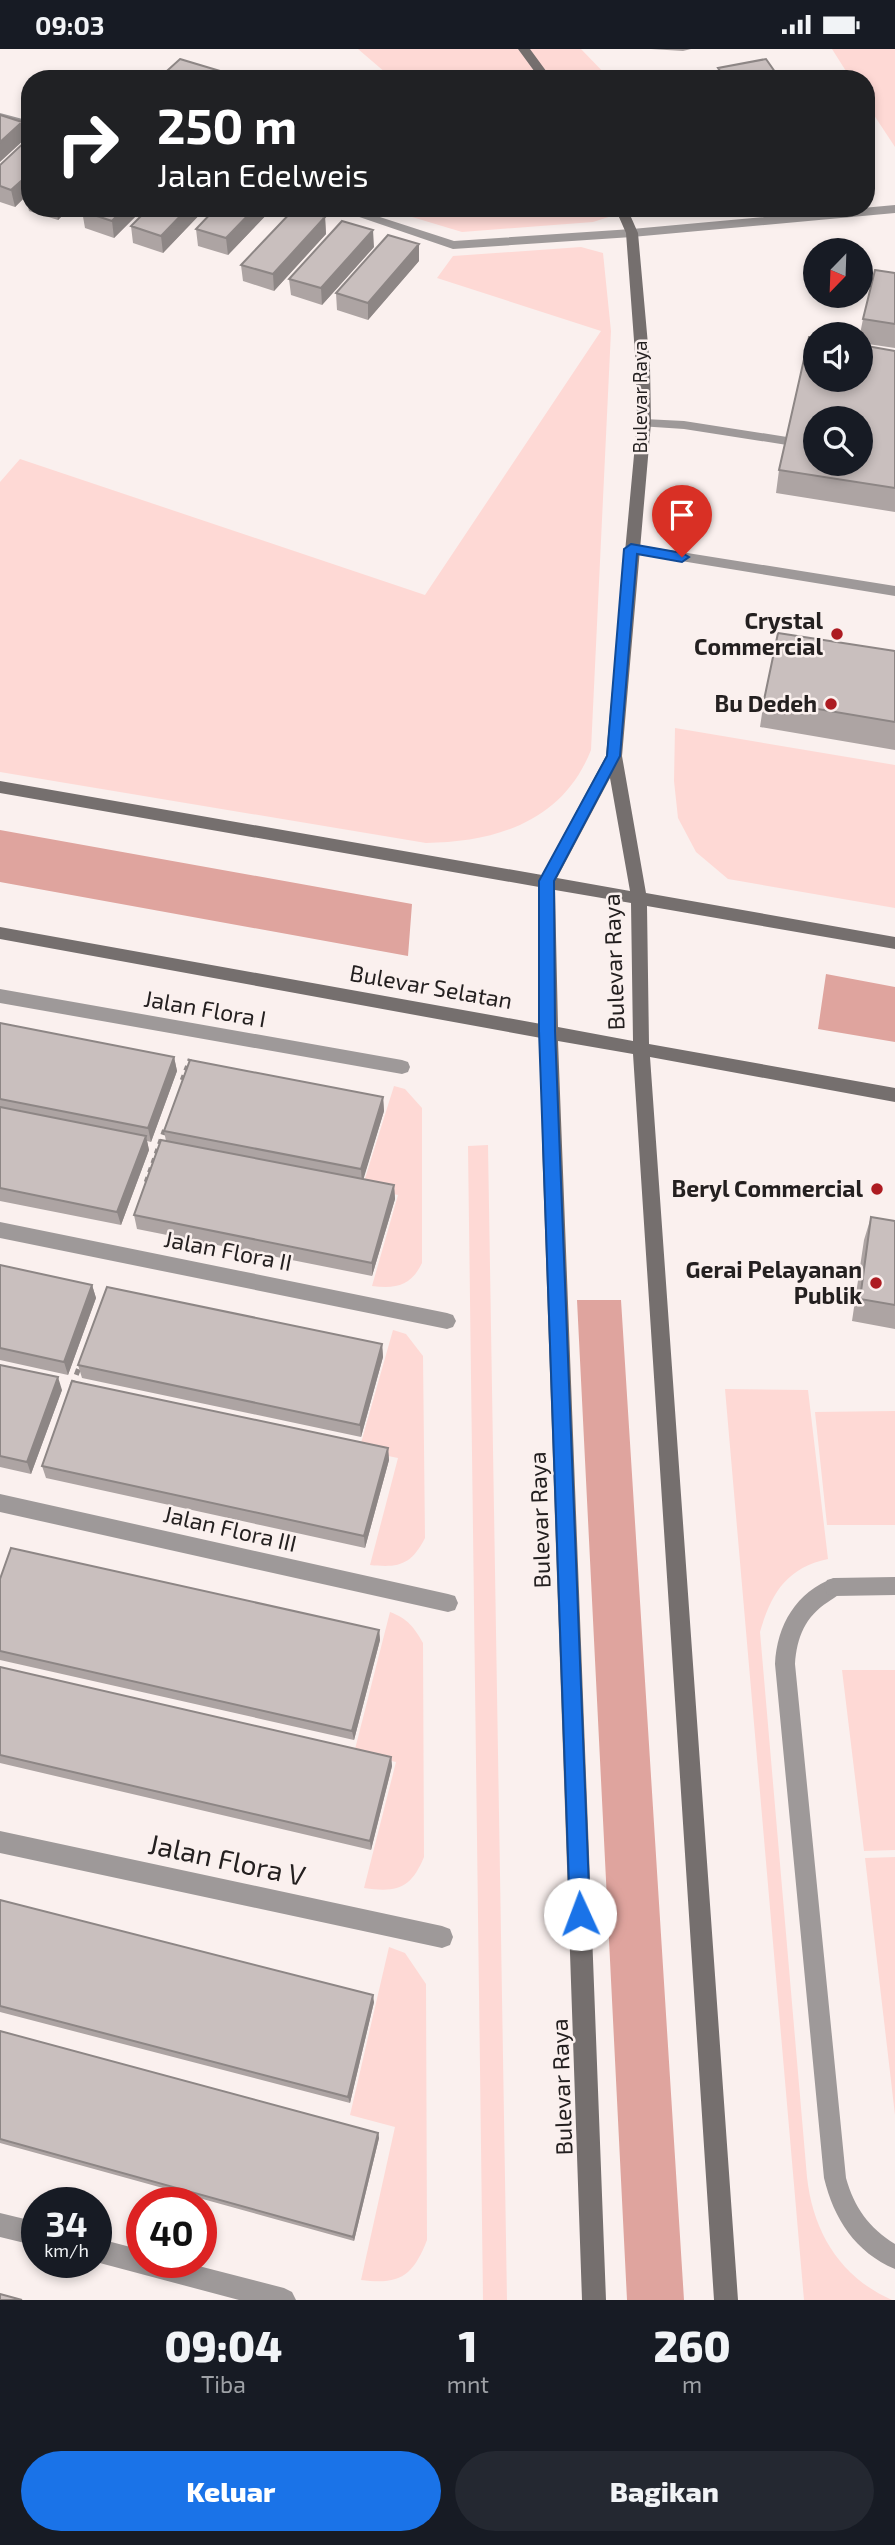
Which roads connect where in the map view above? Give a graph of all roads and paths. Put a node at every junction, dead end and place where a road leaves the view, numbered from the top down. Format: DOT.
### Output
graph roads {
  1 [pos="524,49"];
  2 [pos="539,70"];
  3 [pos="1,115"];
  4 [pos="21,122"];
  5 [pos="895,209"];
  6 [pos="875,211"];
  7 [pos="367,217"];
  8 [pos="625,217"];
  9 [pos="807,217"];
  10 [pos="632,233"];
  11 [pos="643,423"];
  12 [pos="787,441"];
  13 [pos="631,549"];
  14 [pos="895,591"];
  15 [pos="614,756"];
  16 [pos="0,787"];
  17 [pos="547,881"];
  18 [pos="639,898"];
  19 [pos="0,933"];
  20 [pos="895,943"];
  21 [pos="0,996"];
  22 [pos="200,1031"];
  23 [pos="547,1031"];
  24 [pos="641,1048"];
  25 [pos="402,1067"];
  26 [pos="181,1084"];
  27 [pos="895,1095"];
  28 [pos="167,1123"];
  29 [pos="144,1189"];
  30 [pos="0,1230"];
  31 [pos="447,1321"];
  32 [pos="83,1356"];
  33 [pos="69,1394"];
  34 [pos="0,1503"];
  35 [pos="895,1586"];
  36 [pos="448,1603"];
  37 [pos="0,1842"];
  38 [pos="442,1937"];
  39 [pos="0,2225"];
  40 [pos="21,2230"];
  41 [pos="895,2257"];
  42 [pos="202,2278"];
  43 [pos="284,2300"];
  44 [pos="594,2300"];
  45 [pos="726,2300"];
  1 -- 2 [label="street"];
  3 -- 4 [label="street"];
  5 -- 6 [label="street"];
  7 -- 10 [label="street"];
  8 -- 10 [label="street, Bulevar Raya"];
  9 -- 10 [label="street"];
  10 -- 11 [label="street, Bulevar Raya"];
  11 -- 12 [label="street"];
  11 -- 13 [label="street, Bulevar Raya"];
  13 -- 14 [label="street"];
  13 -- 15 [label="street, Bulevar Raya"];
  15 -- 17 [label="street, Bulevar Raya"];
  15 -- 18 [label="street, Bulevar Raya"];
  16 -- 17 [label="street"];
  17 -- 18 [label="street"];
  17 -- 23 [label="street, Bulevar Raya"];
  18 -- 20 [label="street"];
  18 -- 24 [label="street, Bulevar Raya"];
  19 -- 23 [label="street, Bulevar Selatan"];
  21 -- 22 [label="street, Jalan Flora I"];
  22 -- 25 [label="street, Jalan Flora I"];
  22 -- 26 [label="path"];
  23 -- 24 [label="street, Bulevar Selatan"];
  23 -- 44 [label="street, Bulevar Raya"];
  24 -- 27 [label="street, Bulevar Selatan"];
  24 -- 45 [label="street, Bulevar Raya"];
  28 -- 29 [label="path"];
  30 -- 31 [label="street, Jalan Flora II"];
  32 -- 33 [label="path"];
  34 -- 36 [label="street, Jalan Flora III"];
  35 -- 41 [label="street"];
  37 -- 38 [label="street, Jalan Flora V"];
  39 -- 40 [label="street"];
  42 -- 43 [label="street"];
}
